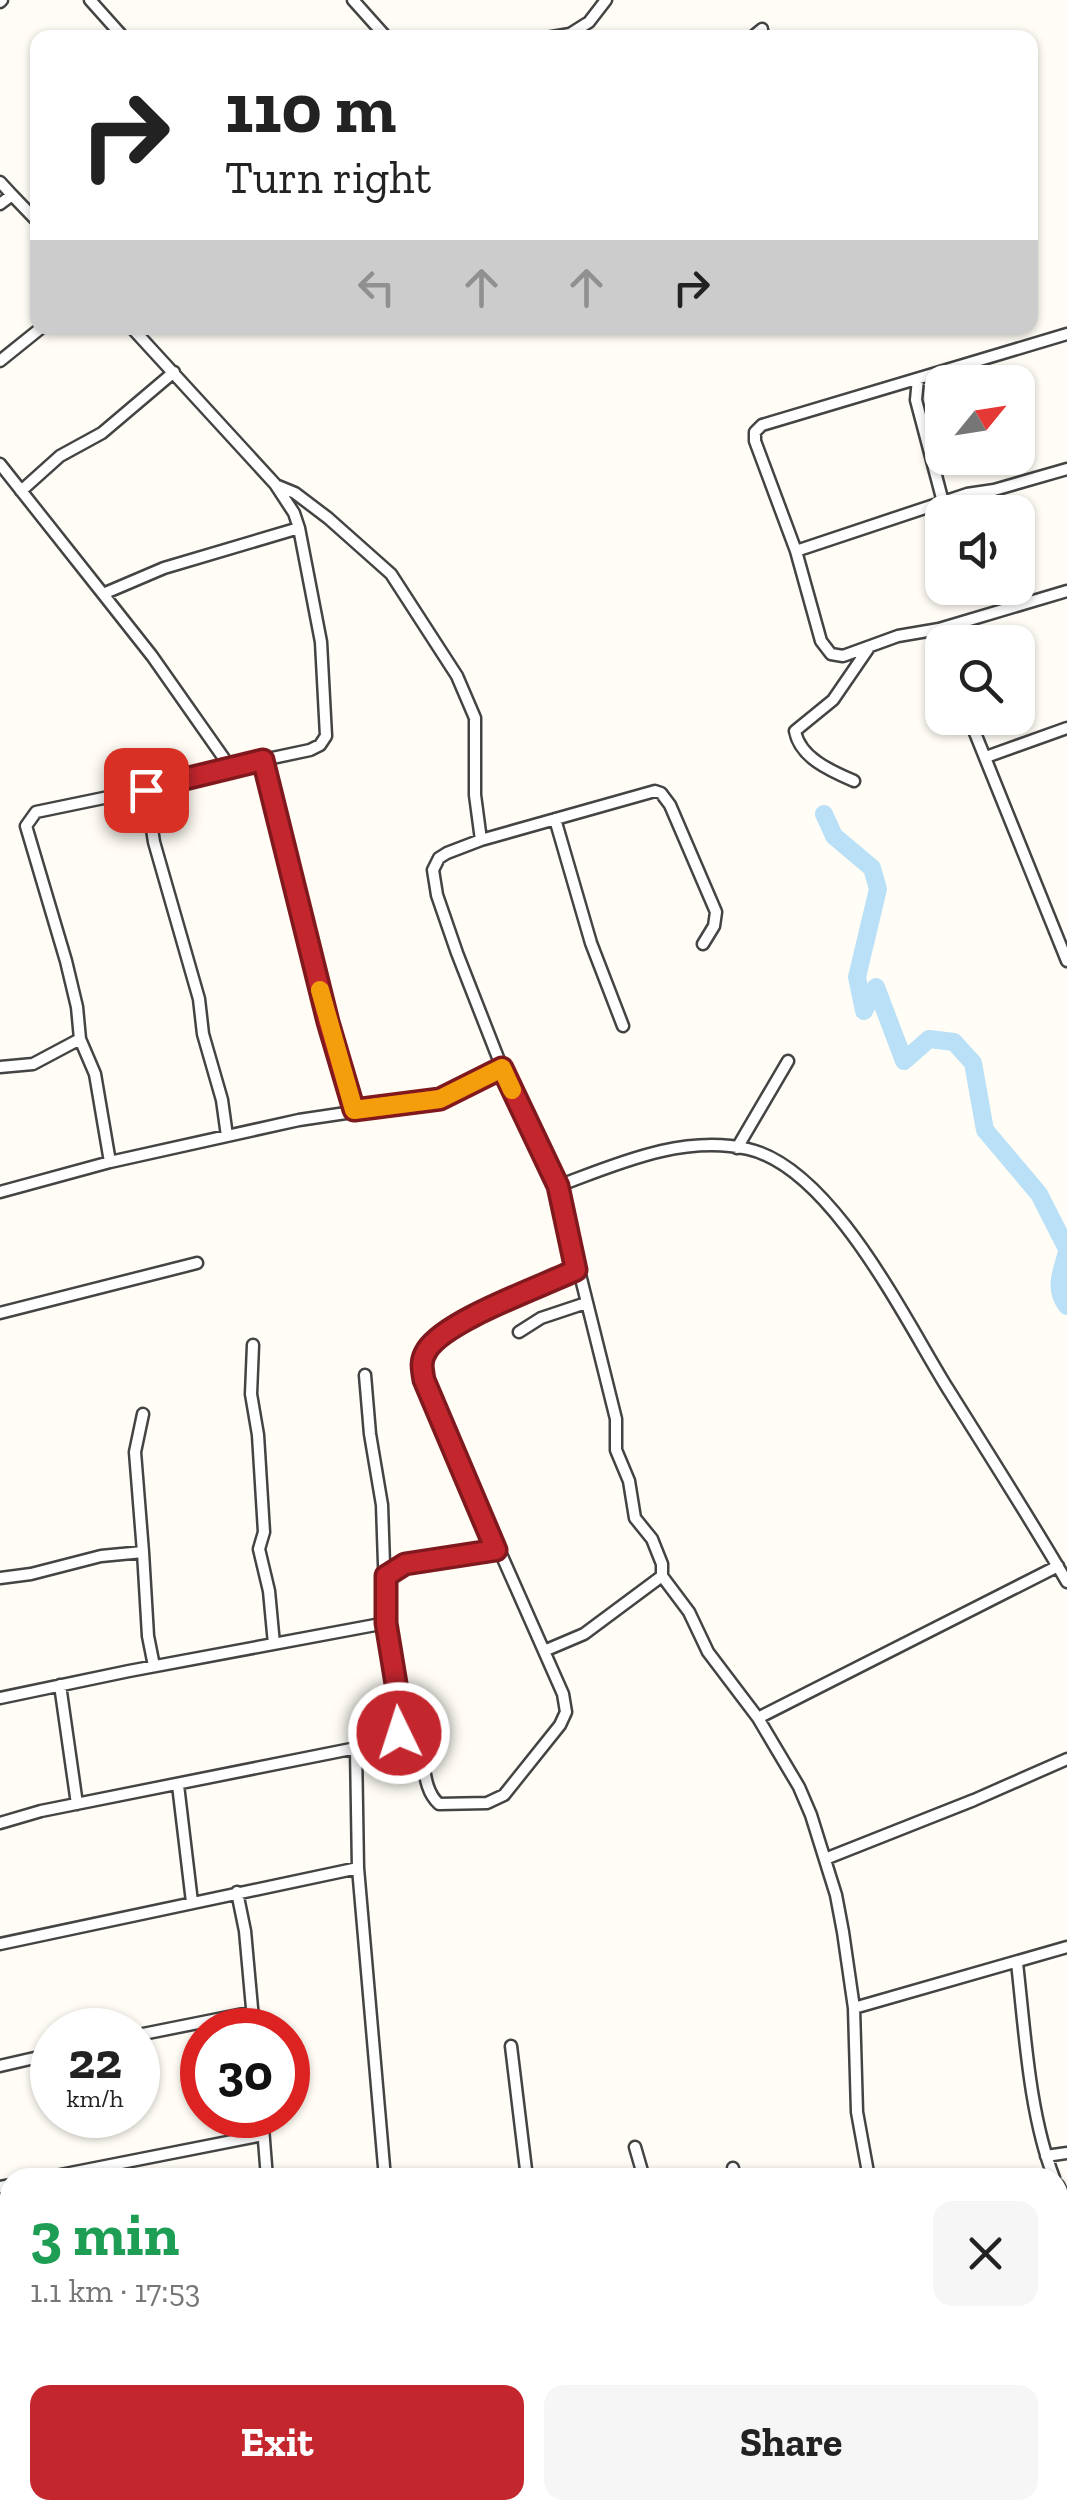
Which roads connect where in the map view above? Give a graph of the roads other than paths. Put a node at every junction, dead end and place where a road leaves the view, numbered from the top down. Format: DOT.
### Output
graph roads {
  1 [pos="90,0"];
  2 [pos="353,0"];
  3 [pos="606,0"];
  4 [pos="117,30"];
  5 [pos="380,30"];
  6 [pos="577,30"];
  7 [pos="0,182"];
  8 [pos="12,195"];
  9 [pos="0,204"];
  10 [pos="30,214"];
  11 [pos="1067,334"];
  12 [pos="32,335"];
  13 [pos="139,335"];
  14 [pos="0,361"];
  15 [pos="174,372"];
  16 [pos="918,379"];
  17 [pos="0,464"];
  18 [pos="1067,469"];
  19 [pos="275,484"];
  20 [pos="21,490"];
  21 [pos="977,493"];
  22 [pos="942,495"];
  23 [pos="970,495"];
  24 [pos="925,508"];
  25 [pos="299,528"];
  26 [pos="796,551"];
  27 [pos="1067,591"];
  28 [pos="103,594"];
  29 [pos="1012,607"];
  30 [pos="955,625"];
  31 [pos="925,632"];
  32 [pos="869,648"];
  33 [pos="1067,728"];
  34 [pos="976,735"];
  35 [pos="986,757"];
  36 [pos="263,760"];
  37 [pos="230,767"];
  38 [pos="854,781"];
  39 [pos="158,787"];
  40 [pos="555,819"];
  41 [pos="481,840"];
  42 [pos="702,944"];
  43 [pos="1067,961"];
  44 [pos="624,1026"];
  45 [pos="80,1039"];
  46 [pos="788,1060"];
  47 [pos="0,1067"];
  48 [pos="502,1068"];
  49 [pos="354,1110"];
  50 [pos="226,1136"];
  51 [pos="737,1148"];
  52 [pos="110,1162"];
  53 [pos="558,1186"];
  54 [pos="0,1192"];
  55 [pos="197,1263"];
  56 [pos="576,1270"];
  57 [pos="586,1303"];
  58 [pos="0,1312"];
  59 [pos="519,1332"];
  60 [pos="253,1345"];
  61 [pos="365,1375"];
  62 [pos="143,1414"];
  63 [pos="496,1550"];
  64 [pos="143,1552"];
  65 [pos="1058,1566"];
  66 [pos="386,1576"];
  67 [pos="662,1576"];
  68 [pos="0,1578"];
  69 [pos="1067,1582"];
  70 [pos="386,1623"];
  71 [pos="274,1644"];
  72 [pos="544,1651"];
  73 [pos="154,1666"];
  74 [pos="60,1685"];
  75 [pos="0,1698"];
  76 [pos="758,1718"];
  77 [pos="399,1733"];
  78 [pos="356,1748"];
  79 [pos="1067,1759"];
  80 [pos="178,1785"];
  81 [pos="77,1804"];
  82 [pos="0,1824"];
  83 [pos="825,1859"];
  84 [pos="358,1868"];
  85 [pos="237,1892"];
  86 [pos="192,1902"];
  87 [pos="0,1944"];
  88 [pos="1067,1947"];
  89 [pos="1017,1963"];
  90 [pos="252,2008"];
  91 [pos="854,2008"];
  92 [pos="511,2046"];
  93 [pos="30,2059"];
  94 [pos="0,2066"];
  95 [pos="253,2138"];
  96 [pos="263,2138"];
  97 [pos="635,2147"];
  98 [pos="1067,2153"];
  99 [pos="1046,2156"];
  100 [pos="97,2168"];
  101 [pos="267,2168"];
  102 [pos="384,2168"];
  103 [pos="526,2168"];
  104 [pos="641,2168"];
  105 [pos="867,2168"];
  106 [pos="1050,2168"];
  1 -- 4 [label="street"];
  2 -- 5 [label="street"];
  3 -- 6 [label="street"];
  7 -- 8 [label="street"];
  8 -- 9 [label="street"];
  8 -- 10 [label="street"];
  11 -- 16 [label="street"];
  12 -- 14 [label="street"];
  13 -- 15 [label="street"];
  15 -- 19 [label="street"];
  15 -- 20 [label="street"];
  16 -- 22 [label="street"];
  16 -- 26 [label="street"];
  17 -- 20 [label="street"];
  18 -- 21 [label="street"];
  19 -- 25 [label="street"];
  19 -- 41 [label="street"];
  20 -- 28 [label="street"];
  21 -- 23 [label="street"];
  24 -- 26 [label="street"];
  25 -- 28 [label="street"];
  25 -- 36 [label="street"];
  26 -- 32 [label="street"];
  27 -- 29 [label="street"];
  28 -- 37 [label="street"];
  29 -- 30 [label="street"];
  31 -- 32 [label="street"];
  32 -- 38 [label="street"];
  33 -- 35 [label="street"];
  34 -- 35 [label="street"];
  35 -- 43 [label="street"];
  36 -- 37 [label="street"];
  36 -- 49 [label="street"];
  37 -- 39 [label="street"];
  39 -- 45 [label="street"];
  39 -- 50 [label="street"];
  40 -- 41 [label="street"];
  40 -- 42 [label="street"];
  40 -- 44 [label="street"];
  41 -- 48 [label="street"];
  45 -- 47 [label="street"];
  45 -- 52 [label="street"];
  46 -- 51 [label="street"];
  48 -- 49 [label="street"];
  48 -- 53 [label="street"];
  49 -- 50 [label="street"];
  50 -- 52 [label="street"];
  51 -- 53 [label="street"];
  51 -- 65 [label="street"];
  52 -- 54 [label="street"];
  53 -- 56 [label="street"];
  55 -- 58 [label="street"];
  56 -- 57 [label="street"];
  56 -- 63 [label="street"];
  57 -- 59 [label="street"];
  57 -- 67 [label="street"];
  60 -- 71 [label="street"];
  61 -- 66 [label="street"];
  62 -- 64 [label="street"];
  63 -- 66 [label="street"];
  63 -- 72 [label="street"];
  64 -- 68 [label="street"];
  64 -- 73 [label="street"];
  65 -- 69 [label="street"];
  65 -- 76 [label="street"];
  66 -- 70 [label="street"];
  67 -- 72 [label="street"];
  67 -- 76 [label="street"];
  70 -- 71 [label="street"];
  70 -- 77 [label="street"];
  71 -- 73 [label="street"];
  72 -- 77 [label="street"];
  73 -- 74 [label="street"];
  74 -- 75 [label="street"];
  74 -- 81 [label="street"];
  76 -- 83 [label="street"];
  77 -- 78 [label="street"];
  78 -- 80 [label="street"];
  78 -- 84 [label="street"];
  79 -- 83 [label="street"];
  80 -- 81 [label="street"];
  80 -- 86 [label="street"];
  81 -- 82 [label="street"];
  83 -- 91 [label="street"];
  84 -- 85 [label="street"];
  84 -- 102 [label="street"];
  85 -- 86 [label="street"];
  85 -- 90 [label="street"];
  86 -- 87 [label="street"];
  88 -- 89 [label="street"];
  89 -- 91 [label="street"];
  89 -- 99 [label="street"];
  91 -- 105 [label="street"];
  92 -- 103 [label="street"];
  93 -- 94 [label="street"];
  95 -- 100 [label="street"];
  96 -- 101 [label="street"];
  97 -- 104 [label="street"];
  98 -- 99 [label="street"];
  99 -- 106 [label="street"];
}
